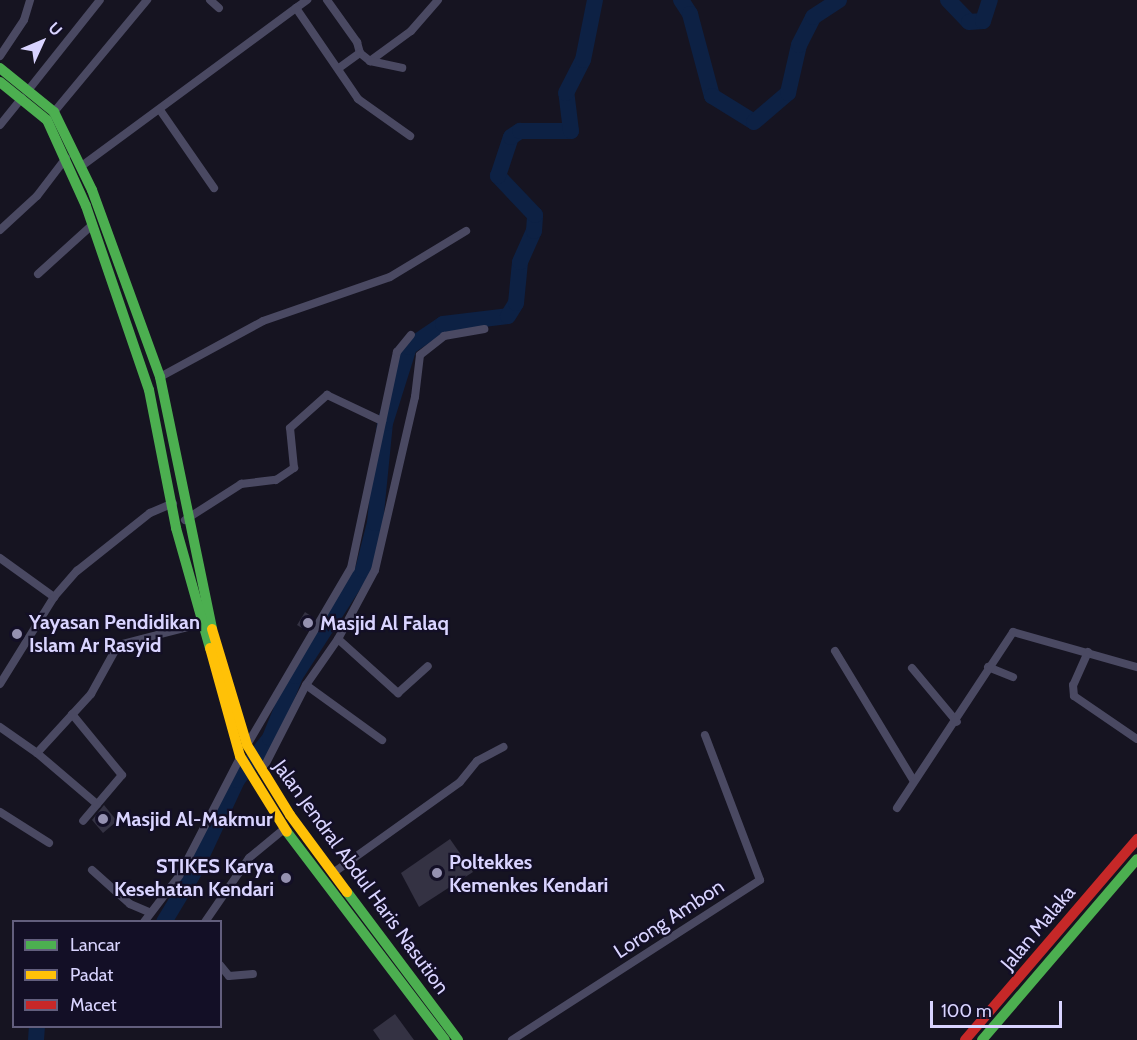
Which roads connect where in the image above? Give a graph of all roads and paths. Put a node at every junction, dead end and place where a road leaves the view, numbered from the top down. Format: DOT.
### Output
graph roads {
  1 [pos="30,0"];
  2 [pos="100,0"];
  3 [pos="147,0"];
  4 [pos="210,0"];
  5 [pos="306,0"];
  6 [pos="327,0"];
  7 [pos="438,0"];
  8 [pos="296,8"];
  9 [pos="219,9"];
  10 [pos="360,53"];
  11 [pos="0,56"];
  12 [pos="370,61"];
  13 [pos="0,68"];
  14 [pos="339,68"];
  15 [pos="402,68"];
  16 [pos="0,82"];
  17 [pos="27,93"];
  18 [pos="160,110"];
  19 [pos="54,112"];
  20 [pos="0,125"];
  21 [pos="410,136"];
  22 [pos="67,156"];
  23 [pos="83,165"];
  24 [pos="214,188"];
  25 [pos="92,225"];
  26 [pos="0,230"];
  27 [pos="466,231"];
  28 [pos="38,274"];
  29 [pos="484,329"];
  30 [pos="411,335"];
  31 [pos="160,377"];
  32 [pos="382,421"];
  33 [pos="176,502"];
  34 [pos="185,520"];
  35 [pos="0,558"];
  36 [pos="54,597"];
  37 [pos="200,624"];
  38 [pos="338,639"];
  39 [pos="834,651"];
  40 [pos="1088,652"];
  41 [pos="428,666"];
  42 [pos="988,667"];
  43 [pos="1137,667"];
  44 [pos="912,668"];
  45 [pos="1013,677"];
  46 [pos="0,684"];
  47 [pos="306,685"];
  48 [pos="72,714"];
  49 [pos="234,721"];
  50 [pos="957,722"];
  51 [pos="0,727"];
  52 [pos="705,735"];
  53 [pos="1137,739"];
  54 [pos="382,740"];
  55 [pos="503,747"];
  56 [pos="37,753"];
  57 [pos="245,753"];
  58 [pos="257,776"];
  59 [pos="914,780"];
  60 [pos="97,804"];
  61 [pos="897,808"];
  62 [pos="0,812"];
  63 [pos="83,821"];
  64 [pos="284,829"];
  65 [pos="1137,839"];
  66 [pos="49,843"];
  67 [pos="1137,860"];
  68 [pos="92,870"];
  69 [pos="333,873"];
  70 [pos="149,912"];
  71 [pos="145,920"];
  72 [pos="206,920"];
  73 [pos="370,932"];
  74 [pos="222,967"];
  75 [pos="253,974"];
  76 [pos="445,1040"];
  77 [pos="458,1040"];
  78 [pos="512,1040"];
  79 [pos="965,1040"];
  80 [pos="982,1040"];
  1 -- 11 [label="street"];
  2 -- 17 [label="street"];
  3 -- 19 [label="street"];
  4 -- 9 [label="street"];
  5 -- 8 [label="street"];
  6 -- 10 [label="street"];
  7 -- 12 [label="street"];
  8 -- 14 [label="street"];
  8 -- 18 [label="street"];
  10 -- 12 [label="street"];
  10 -- 14 [label="street"];
  12 -- 15 [label="street"];
  13 -- 17 [label="main road, Jalan Jendral Abdul Haris Nasution"];
  14 -- 21 [label="street"];
  16 -- 17 [label="main road, Jalan Jendral Abdul Haris Nasution"];
  17 -- 19 [label="main road, Jalan Jendral Abdul Haris Nasution"];
  17 -- 20 [label="street"];
  17 -- 22 [label="main road, Jalan Jendral Abdul Haris Nasution"];
  18 -- 23 [label="street"];
  18 -- 24 [label="street"];
  19 -- 23 [label="main road, Jalan Jendral Abdul Haris Nasution"];
  22 -- 25 [label="main road, Jalan Jendral Abdul Haris Nasution"];
  22 -- 26 [label="street"];
  23 -- 31 [label="main road, Jalan Jendral Abdul Haris Nasution"];
  25 -- 28 [label="street"];
  25 -- 33 [label="main road, Jalan Jendral Abdul Haris Nasution"];
  27 -- 31 [label="street"];
  29 -- 38 [label="street"];
  30 -- 32 [label="street"];
  31 -- 33 [label="main road, Jalan Jendral Abdul Haris Nasution"];
  32 -- 34 [label="street"];
  32 -- 57 [label="street"];
  33 -- 34 [label="main road, Jalan Jendral Abdul Haris Nasution"];
  33 -- 36 [label="street"];
  33 -- 37 [label="main road, Jalan Jendral Abdul Haris Nasution"];
  34 -- 49 [label="main road, Jalan Jendral Abdul Haris Nasution"];
  35 -- 36 [label="street"];
  36 -- 46 [label="street"];
  37 -- 48 [label="street"];
  37 -- 49 [label="main road, Jalan Jendral Abdul Haris Nasution"];
  38 -- 41 [label="street"];
  38 -- 47 [label="street"];
  39 -- 59 [label="street"];
  40 -- 42 [label="street"];
  40 -- 43 [label="street"];
  40 -- 53 [label="street"];
  42 -- 45 [label="street"];
  42 -- 50 [label="street"];
  44 -- 50 [label="street"];
  47 -- 54 [label="street"];
  47 -- 58 [label="street"];
  48 -- 56 [label="street"];
  48 -- 60 [label="street"];
  49 -- 57 [label="main road, Jalan Jendral Abdul Haris Nasution"];
  50 -- 59 [label="street"];
  51 -- 56 [label="street"];
  52 -- 78 [label="street, Lorong Ambon"];
  55 -- 69 [label="street"];
  56 -- 60 [label="street"];
  57 -- 58 [label="main road, Jalan Jendral Abdul Haris Nasution"];
  57 -- 70 [label="street"];
  58 -- 64 [label="main road, Jalan Jendral Abdul Haris Nasution"];
  58 -- 69 [label="main road, Jalan Jendral Abdul Haris Nasution"];
  59 -- 61 [label="street"];
  60 -- 63 [label="street"];
  62 -- 66 [label="street"];
  64 -- 72 [label="street"];
  64 -- 73 [label="main road, Jalan Jendral Abdul Haris Nasution"];
  65 -- 79 [label="main road, Jalan Malaka"];
  67 -- 80 [label="main road, Jalan Malaka"];
  68 -- 70 [label="street"];
  69 -- 73 [label="main road, Jalan Jendral Abdul Haris Nasution"];
  70 -- 71 [label="street"];
  73 -- 76 [label="main road, Jalan Jendral Abdul Haris Nasution"];
  73 -- 77 [label="main road, Jalan Jendral Abdul Haris Nasution"];
  74 -- 75 [label="street"];
}
